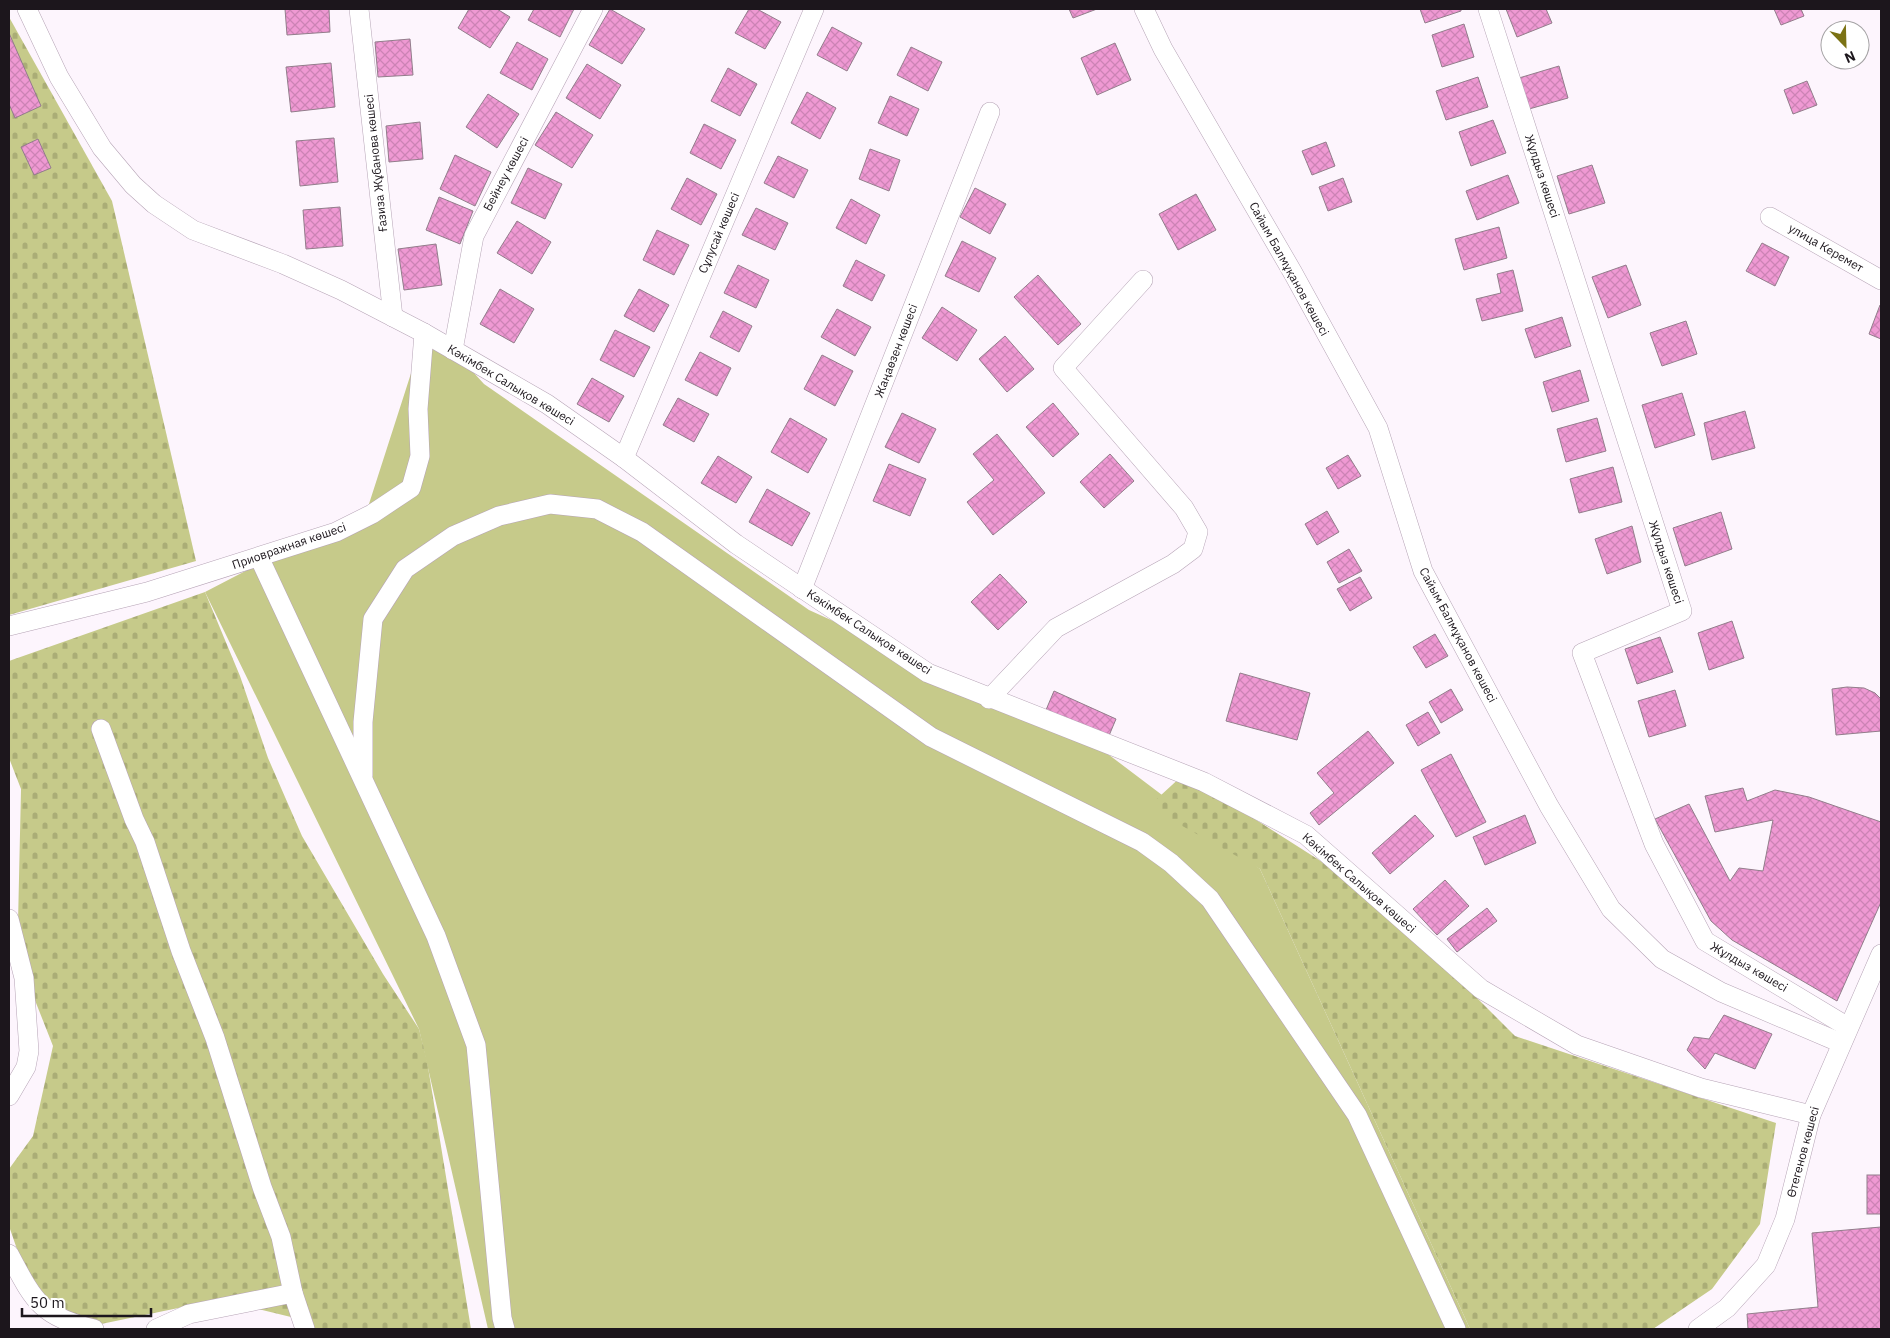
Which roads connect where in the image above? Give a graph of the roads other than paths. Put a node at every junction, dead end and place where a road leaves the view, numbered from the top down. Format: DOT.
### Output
graph roads {
  1 [pos="27,9"];
  2 [pos="359,9"];
  3 [pos="593,9"];
  4 [pos="814,9"];
  5 [pos="1144,9"];
  6 [pos="1488,9"];
  7 [pos="990,112"];
  8 [pos="1770,216"];
  9 [pos="1143,280"];
  10 [pos="1881,280"];
  11 [pos="392,317"];
  12 [pos="424,333"];
  13 [pos="453,350"];
  14 [pos="624,458"];
  15 [pos="259,557"];
  16 [pos="802,589"];
  17 [pos="9,626"];
  18 [pos="989,698"];
  19 [pos="101,729"];
  20 [pos="363,776"];
  21 [pos="9,919"];
  22 [pos="1881,954"];
  23 [pos="1845,1035"];
  24 [pos="9,1096"];
  25 [pos="1811,1115"];
  26 [pos="9,1254"];
  27 [pos="293,1293"];
  28 [pos="94,1329"];
  29 [pos="156,1329"];
  30 [pos="305,1329"];
  31 [pos="506,1329"];
  32 [pos="1456,1329"];
  33 [pos="1698,1329"];
  1 -- 11 [label="street, Кәкімбек Салықов көшесі"];
  2 -- 11 [label="street, Ғазиза Жұбанова көшесі"];
  3 -- 13 [label="street, Бейнеу көшесі"];
  4 -- 14 [label="street, Сұлусай көшесі"];
  5 -- 23 [label="street, Сайым Балмұқанов көшесі"];
  6 -- 23 [label="street, Жұлдыз көшесі"];
  7 -- 16 [label="street, Жаңаөзен көшесі"];
  8 -- 10 [label="street, улица Керемет"];
  9 -- 18 [label="street"];
  11 -- 12 [label="street, Кәкімбек Салықов көшесі"];
  12 -- 13 [label="street, Кәкімбек Салықов көшесі"];
  12 -- 15 [label="street, Приовражная көшесі"];
  13 -- 14 [label="street, Кәкімбек Салықов көшесі"];
  14 -- 16 [label="street, Кәкімбек Салықов көшесі"];
  15 -- 17 [label="street, Приовражная көшесі"];
  15 -- 20 [label="street"];
  16 -- 18 [label="street, Кәкімбек Салықов көшесі"];
  18 -- 25 [label="street, Кәкімбек Салықов көшесі"];
  19 -- 27 [label="street"];
  20 -- 31 [label="street"];
  20 -- 32 [label="street"];
  21 -- 24 [label="street"];
  22 -- 23 [label="street, Өтегенов көшесі"];
  23 -- 25 [label="street, Өтегенов көшесі"];
  25 -- 33 [label="street, Өтегенов көшесі"];
  26 -- 28 [label="street"];
  27 -- 29 [label="street"];
  27 -- 30 [label="street"];
}
